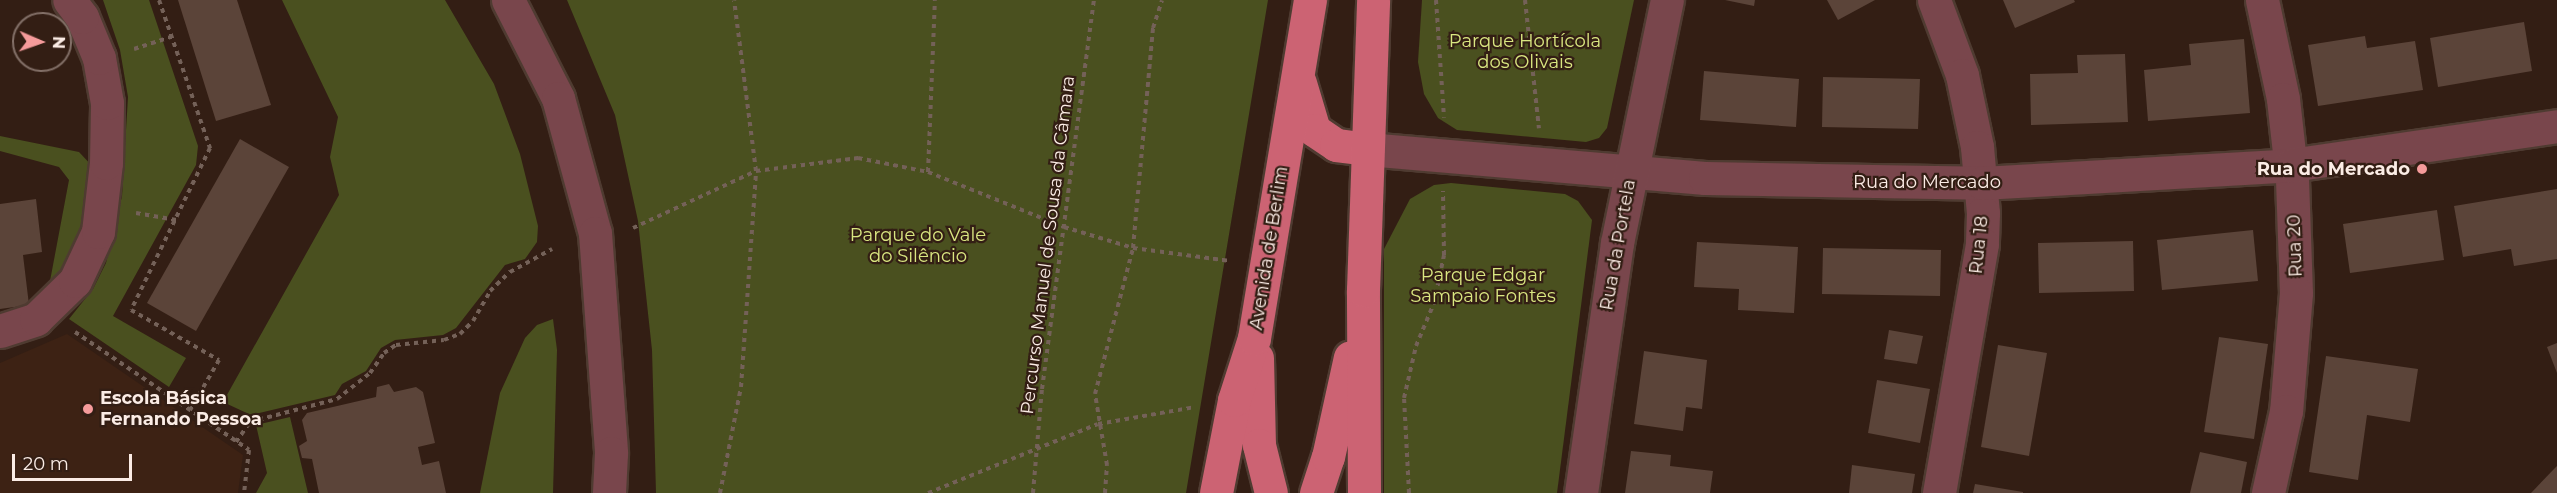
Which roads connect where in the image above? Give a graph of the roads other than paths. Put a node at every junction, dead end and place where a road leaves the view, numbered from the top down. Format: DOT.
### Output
graph roads {
  1 [pos="69,0"];
  2 [pos="508,0"];
  3 [pos="1310,0"];
  4 [pos="1373,0"];
  5 [pos="1667,0"];
  6 [pos="1934,0"];
  7 [pos="2262,0"];
  8 [pos="1299,66"];
  9 [pos="2557,126"];
  10 [pos="1368,148"];
  11 [pos="2291,165"];
  12 [pos="1630,172"];
  13 [pos="1982,183"];
  14 [pos="1363,291"];
  15 [pos="0,331"];
  16 [pos="1254,338"];
  17 [pos="609,493"];
  18 [pos="1216,493"];
  19 [pos="1271,493"];
  20 [pos="1316,493"];
  21 [pos="1364,493"];
  22 [pos="1581,493"];
  23 [pos="1939,493"];
  24 [pos="2268,493"];
  1 -- 15 [label="street"];
  2 -- 17 [label="street"];
  3 -- 8 [label="main road, Avenida de Berlim"];
  4 -- 10 [label="main road"];
  5 -- 12 [label="street, Rua da Portela"];
  6 -- 13 [label="street, Rua 18"];
  7 -- 11 [label="street, Rua 20"];
  8 -- 10 [label="main road"];
  8 -- 16 [label="main road, Avenida de Berlim"];
  9 -- 11 [label="street, Rua do Mercado"];
  10 -- 12 [label="street, Rua do Mercado"];
  10 -- 14 [label="main road"];
  11 -- 13 [label="street, Rua do Mercado"];
  11 -- 24 [label="street, Rua 20"];
  12 -- 13 [label="street, Rua do Mercado"];
  12 -- 22 [label="street, Rua da Portela"];
  13 -- 23 [label="street, Rua 18"];
  14 -- 20 [label="main road"];
  14 -- 21 [label="main road"];
  16 -- 18 [label="main road, Avenida de Berlim"];
  16 -- 19 [label="main road"];
}
